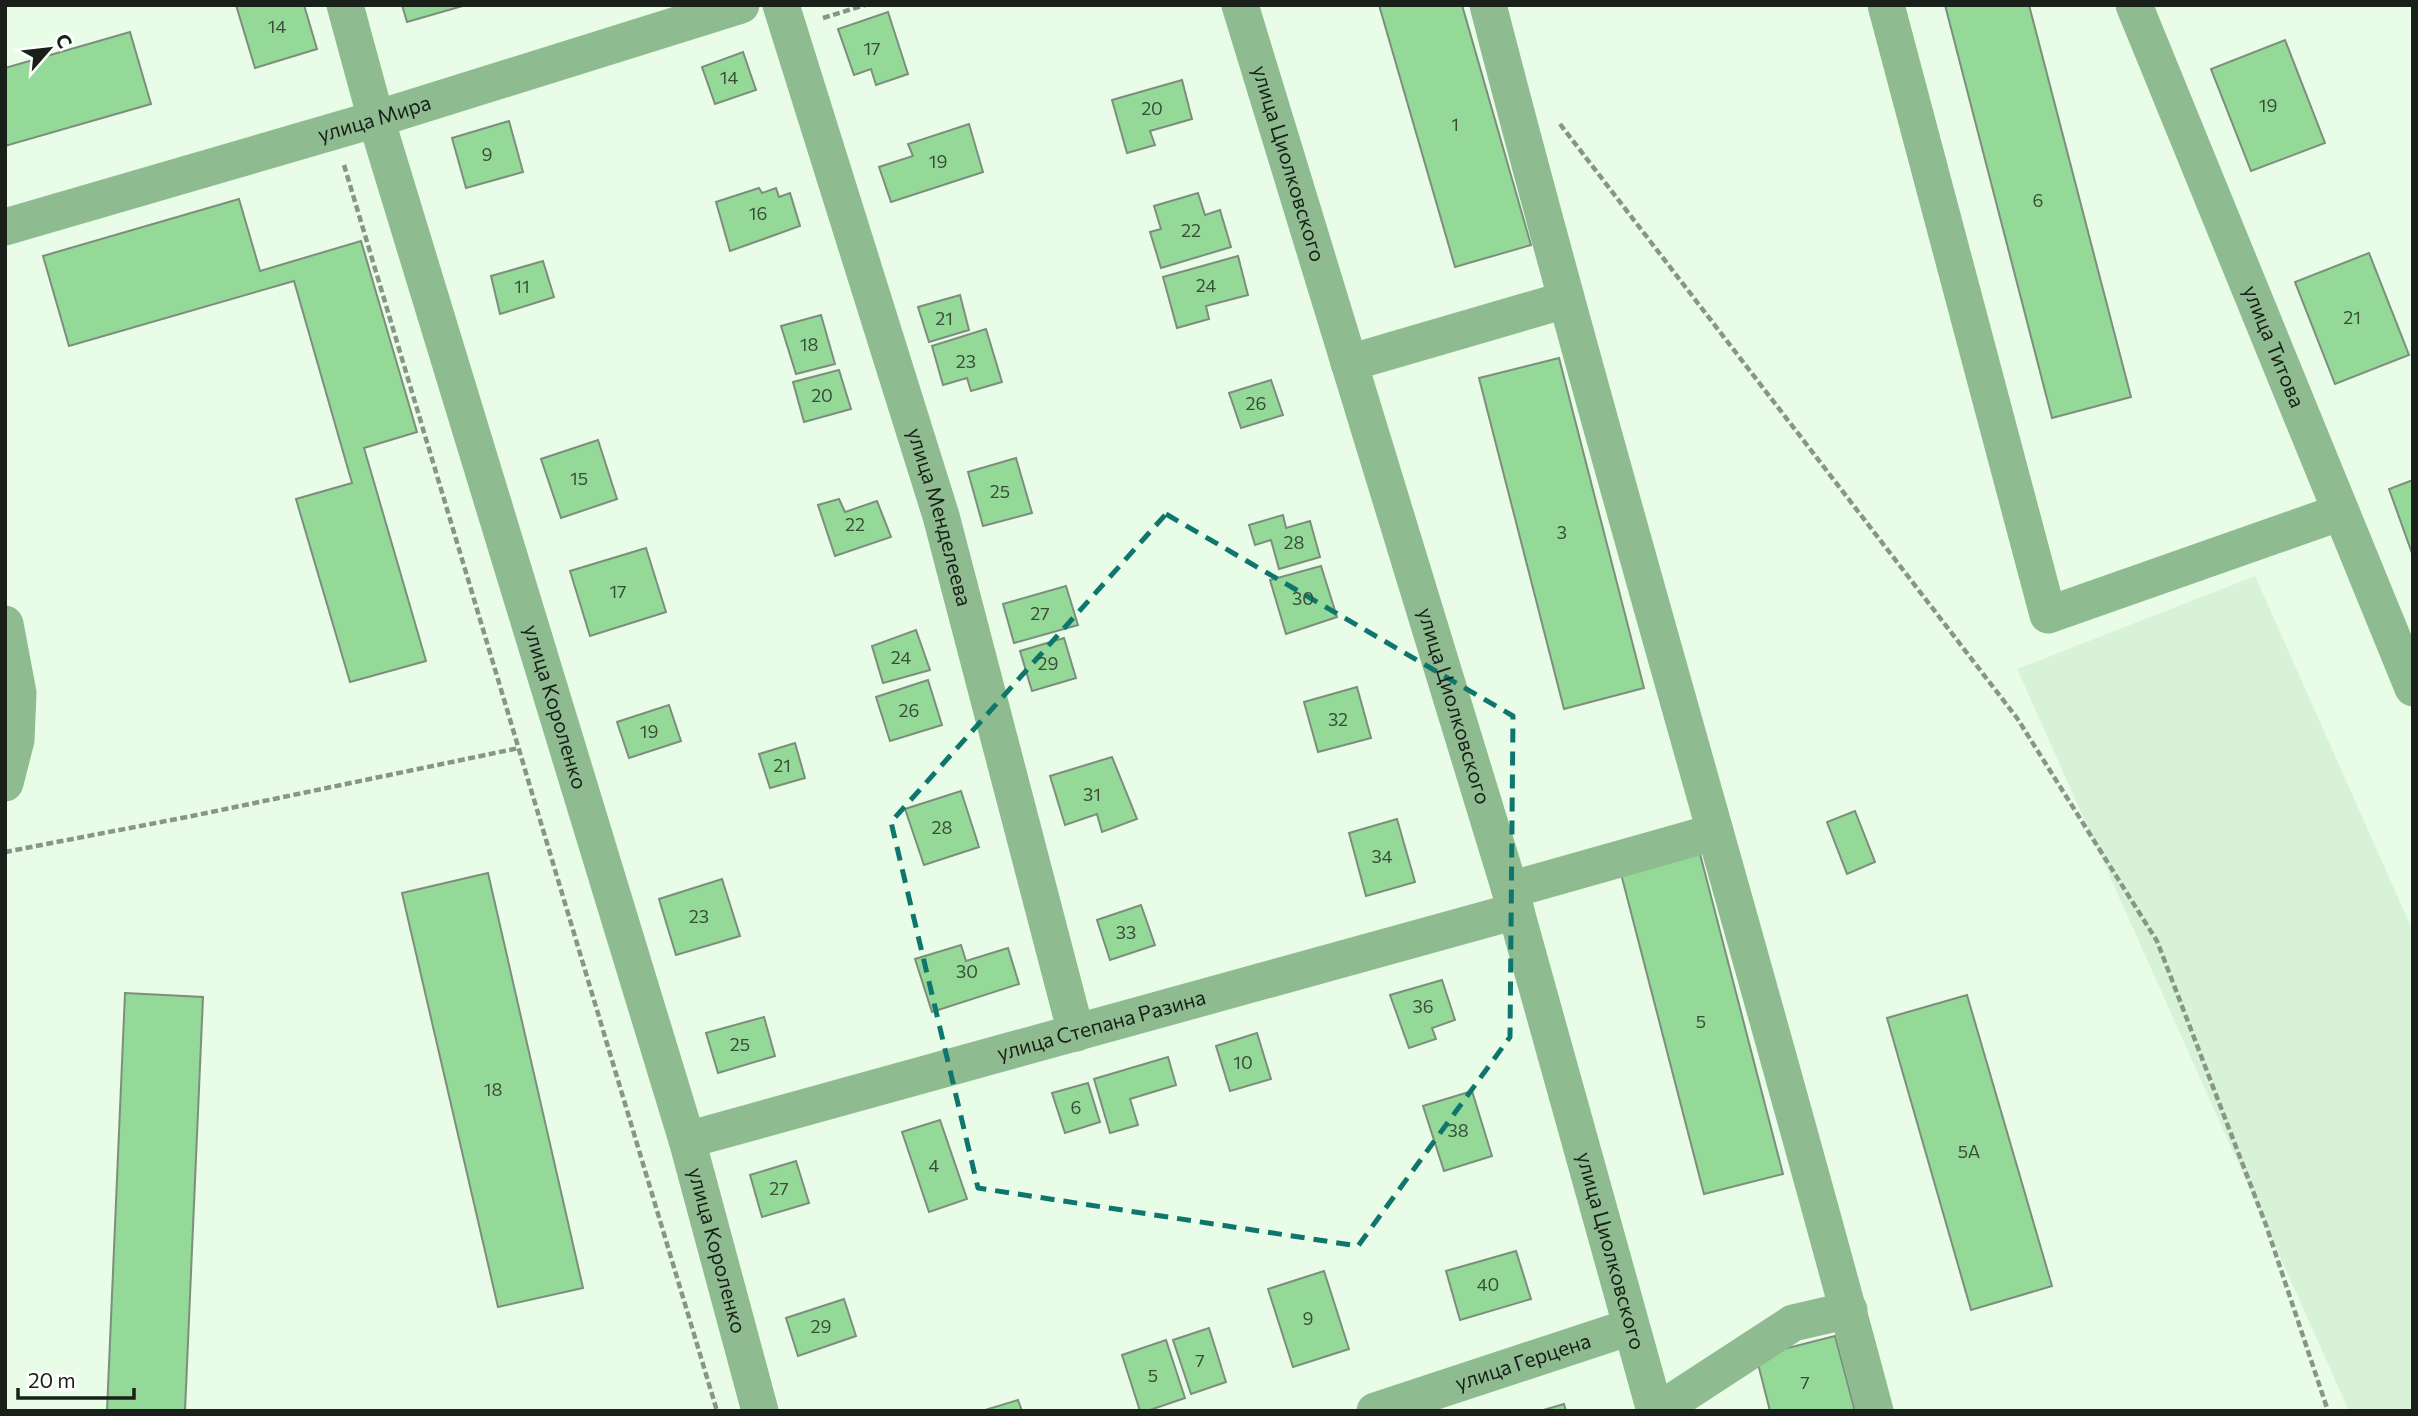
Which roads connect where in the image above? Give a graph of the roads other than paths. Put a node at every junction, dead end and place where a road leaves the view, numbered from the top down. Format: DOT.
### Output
graph roads {
  1 [pos="345,5"];
  2 [pos="741,5"];
  3 [pos="781,5"];
  4 [pos="1240,5"];
  5 [pos="1488,5"];
  6 [pos="1886,5"];
  7 [pos="2134,5"];
  8 [pos="376,119"];
  9 [pos="5,227"];
  10 [pos="1565,300"];
  11 [pos="1349,363"];
  12 [pos="2341,512"];
  13 [pos="5,624"];
  14 [pos="2412,683"];
  15 [pos="5,783"];
  16 [pos="1715,832"];
  17 [pos="1513,901"];
  18 [pos="1076,1033"];
  19 [pos="687,1140"];
  20 [pos="1849,1310"];
  21 [pos="1630,1327"];
  22 [pos="761,1411"];
  23 [pos="1375,1411"];
  24 [pos="1656,1411"];
  25 [pos="1875,1411"];
  1 -- 8 [label="street, улица Короленко"];
  2 -- 8 [label="street, улица Мира"];
  3 -- 18 [label="street, улица Менделеева"];
  4 -- 11 [label="street, улица Циолковского"];
  5 -- 10 [label="street"];
  6 -- 12 [label="street"];
  7 -- 12 [label="street, улица Титова"];
  8 -- 9 [label="street, улица Мира"];
  8 -- 19 [label="street, улица Короленко"];
  10 -- 11 [label="street"];
  10 -- 16 [label="street"];
  11 -- 17 [label="street, улица Циолковского"];
  12 -- 14 [label="street, улица Титова"];
  13 -- 15 [label="street"];
  16 -- 17 [label="street, улица Степана Разина"];
  16 -- 20 [label="street"];
  17 -- 18 [label="street, улица Степана Разина"];
  17 -- 21 [label="street, улица Циолковского"];
  18 -- 19 [label="street, улица Степана Разина"];
  19 -- 22 [label="street, улица Короленко"];
  20 -- 24 [label="street"];
  20 -- 25 [label="street"];
  21 -- 23 [label="street, улица Герцена"];
  21 -- 24 [label="street, улица Циолковского"];
}
